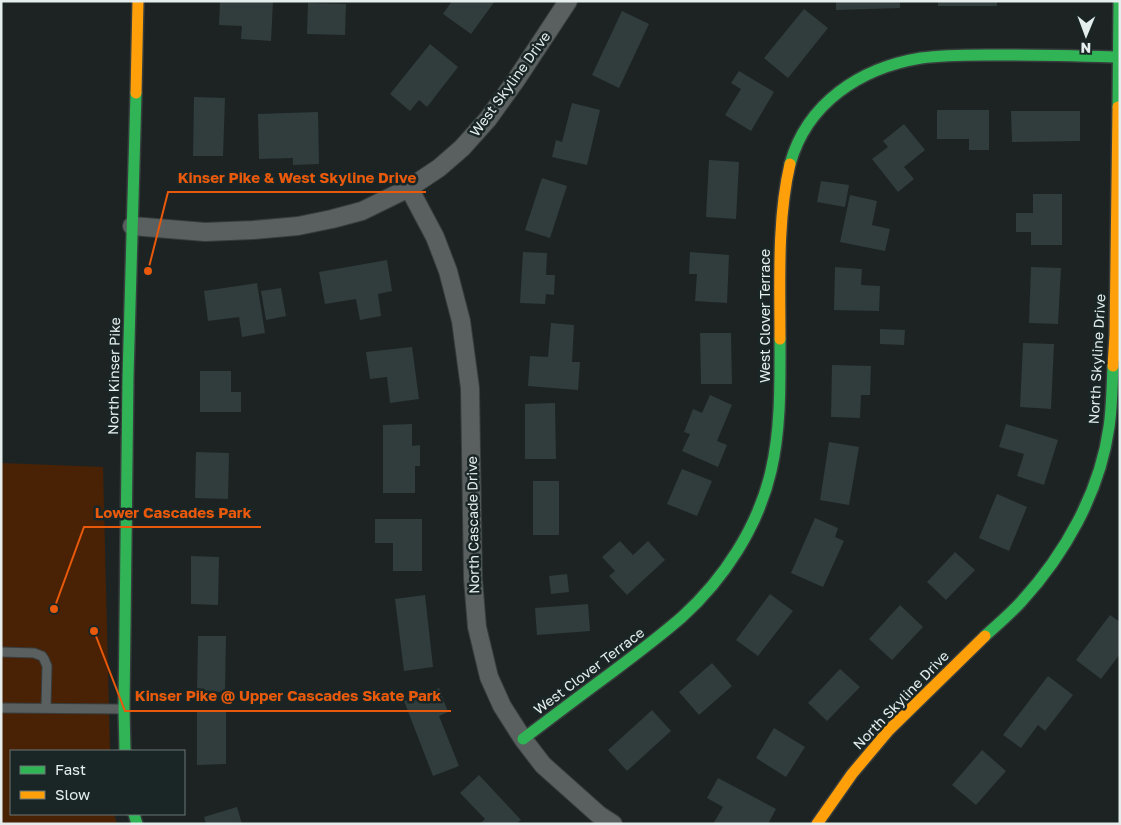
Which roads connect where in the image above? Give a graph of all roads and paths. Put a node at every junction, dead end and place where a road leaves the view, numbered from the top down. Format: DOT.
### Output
graph roads {
  1 [pos="138,1"];
  2 [pos="568,1"];
  3 [pos="1119,1"];
  4 [pos="1118,57"];
  5 [pos="409,188"];
  6 [pos="132,226"];
  7 [pos="1,652"];
  8 [pos="1,708"];
  9 [pos="46,708"];
  10 [pos="124,709"];
  11 [pos="523,739"];
  12 [pos="125,750"];
  13 [pos="613,824"];
  14 [pos="817,824"];
  1 -- 6 [label="street, North Kinser Pike"];
  2 -- 5 [label="street, West Skyline Drive"];
  3 -- 4 [label="street, North Skyline Drive"];
  4 -- 11 [label="street, West Clover Terrace"];
  4 -- 14 [label="street, North Skyline Drive"];
  5 -- 6 [label="street, West Skyline Drive"];
  5 -- 11 [label="street, North Cascade Drive"];
  6 -- 10 [label="street, North Kinser Pike"];
  7 -- 9 [label="lane"];
  8 -- 9 [label="lane"];
  9 -- 10 [label="lane"];
  10 -- 12 [label="street, North Kinser Pike"];
  11 -- 13 [label="street, North Cascade Drive"];
}
